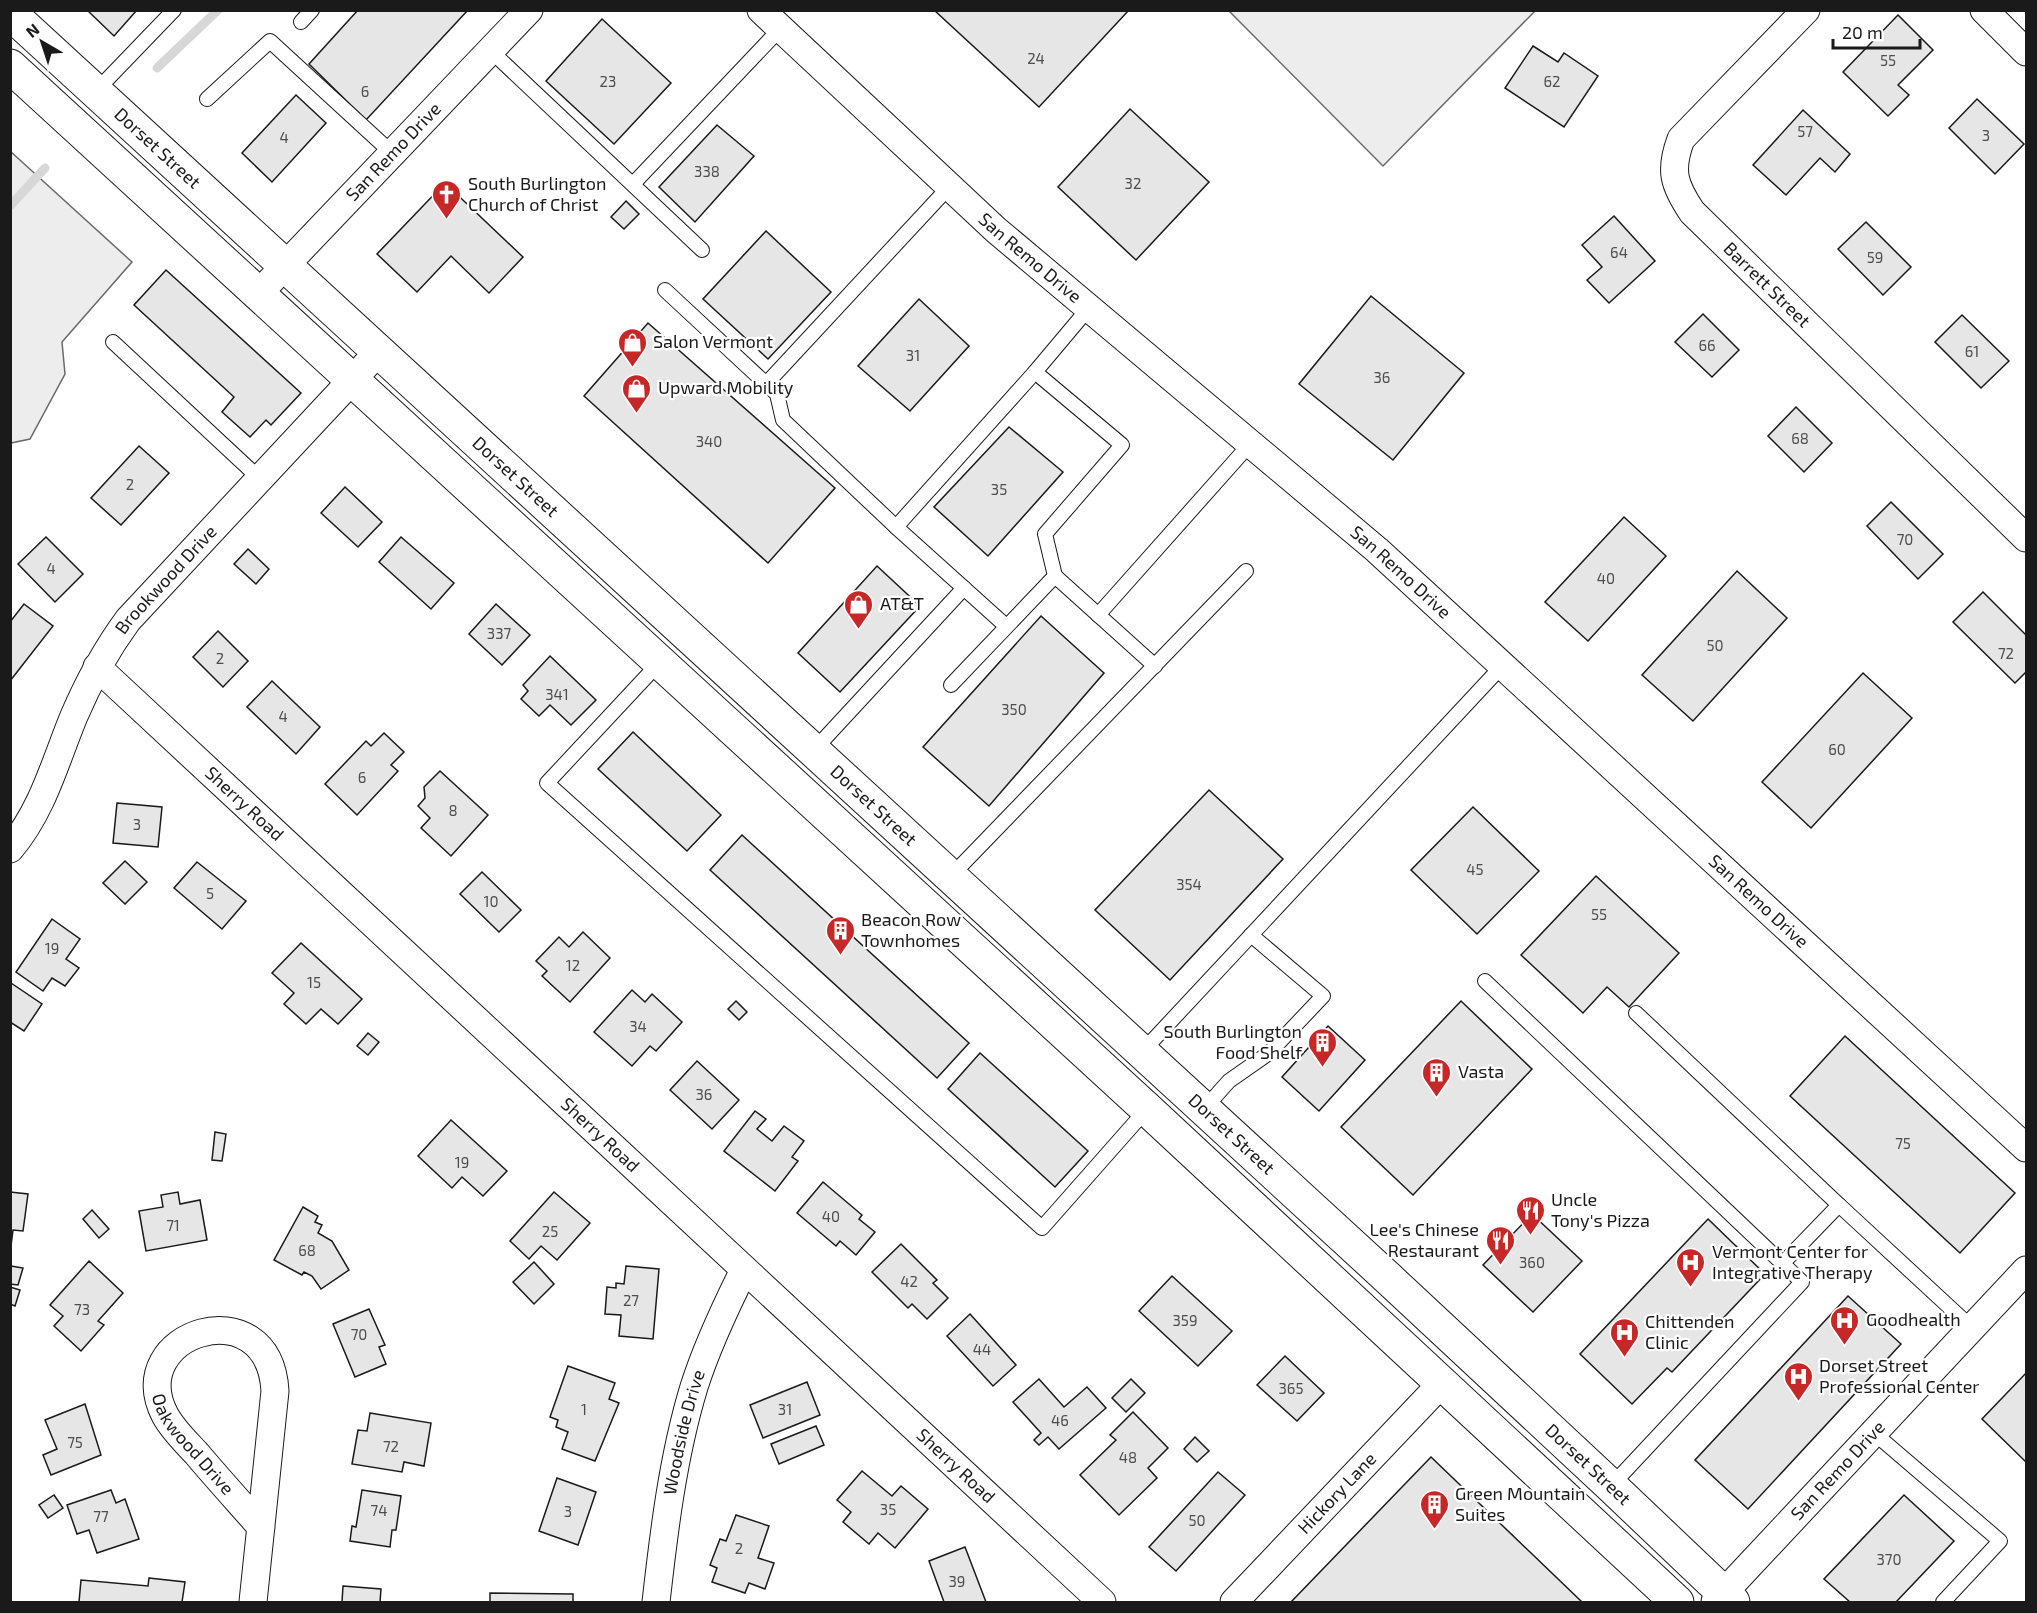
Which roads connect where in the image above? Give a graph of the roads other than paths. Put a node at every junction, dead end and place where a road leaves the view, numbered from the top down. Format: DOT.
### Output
graph roads {
  1 [pos="174,10"];
  2 [pos="312,10"];
  3 [pos="1806,10"];
  4 [pos="1984,10"];
  5 [pos="524,12"];
  6 [pos="10,13"];
  7 [pos="771,20"];
  8 [pos="301,21"];
  9 [pos="491,51"];
  10 [pos="2026,52"];
  11 [pos="10,66"];
  12 [pos="96,91"];
  13 [pos="207,99"];
  14 [pos="392,153"];
  15 [pos="633,184"];
  16 [pos="949,187"];
  17 [pos="702,250"];
  18 [pos="286,264"];
  19 [pos="665,290"];
  20 [pos="259,293"];
  21 [pos="1088,309"];
  22 [pos="113,342"];
  23 [pos="380,350"];
  24 [pos="1035,372"];
  25 [pos="353,379"];
  26 [pos="766,384"];
  27 [pos="1250,444"];
  28 [pos="260,479"];
  29 [pos="896,527"];
  30 [pos="2026,538"];
  31 [pos="1246,572"];
  32 [pos="1055,576"];
  33 [pos="964,588"];
  34 [pos="1098,615"];
  35 [pos="1006,626"];
  36 [pos="660,662"];
  37 [pos="1155,666"];
  38 [pos="1503,666"];
  39 [pos="97,668"];
  40 [pos="951,685"];
  41 [pos="814,750"];
  42 [pos="10,849"];
  43 [pos="951,876"];
  44 [pos="1251,935"];
  45 [pos="1485,981"];
  46 [pos="1636,1013"];
  47 [pos="1142,1052"];
  48 [pos="1147,1109"];
  49 [pos="1204,1109"];
  50 [pos="2026,1148"];
  51 [pos="1839,1205"];
  52 [pos="1782,1264"];
  53 [pos="744,1270"];
  54 [pos="2026,1270"];
  55 [pos="1972,1328"];
  56 [pos="1442,1383"];
  57 [pos="1874,1433"];
  58 [pos="1611,1486"];
  59 [pos="261,1527"];
  60 [pos="1724,1600"];
  61 [pos="253,1602"];
  62 [pos="656,1602"];
  63 [pos="1102,1602"];
  64 [pos="1234,1602"];
  65 [pos="1677,1602"];
  66 [pos="1943,1602"];
  1 -- 12 [label="lane"];
  2 -- 8 [label="lane"];
  3 -- 30 [label="street, Barrett Street"];
  4 -- 10 [label="street"];
  5 -- 9 [label="street, San Remo Drive"];
  6 -- 12 [label="main road, Dorset Street"];
  7 -- 15 [label="lane"];
  7 -- 16 [label="street, San Remo Drive"];
  9 -- 14 [label="street, San Remo Drive"];
  9 -- 15 [label="lane"];
  11 -- 20 [label="main road, Dorset Street"];
  12 -- 18 [label="main road, Dorset Street"];
  13 -- 14 [label="lane"];
  14 -- 18 [label="street, San Remo Drive"];
  15 -- 17 [label="lane"];
  16 -- 21 [label="street, San Remo Drive"];
  16 -- 26 [label="lane"];
  18 -- 20 [label="street, San Remo Drive"];
  18 -- 23 [label="main road, Dorset Street"];
  19 -- 26 [label="lane"];
  20 -- 25 [label="main road, Dorset Street"];
  21 -- 24 [label="lane"];
  21 -- 27 [label="street, San Remo Drive"];
  22 -- 28 [label="lane"];
  23 -- 25 [label="street, Brookwood Drive"];
  23 -- 41 [label="main road, Dorset Street"];
  24 -- 29 [label="lane"];
  24 -- 32 [label="lane"];
  25 -- 28 [label="street, Brookwood Drive"];
  25 -- 36 [label="main road, Dorset Street"];
  26 -- 29 [label="lane"];
  27 -- 34 [label="lane"];
  27 -- 38 [label="street, San Remo Drive"];
  28 -- 39 [label="street, Brookwood Drive"];
  29 -- 33 [label="lane"];
  31 -- 37 [label="lane"];
  32 -- 34 [label="lane"];
  32 -- 35 [label="lane"];
  33 -- 35 [label="lane"];
  33 -- 41 [label="lane"];
  34 -- 37 [label="lane"];
  35 -- 40 [label="lane"];
  36 -- 48 [label="main road, Dorset Street"];
  36 -- 48 [label="lane"];
  37 -- 43 [label="lane"];
  38 -- 44 [label="lane"];
  38 -- 50 [label="street, San Remo Drive"];
  39 -- 42 [label="street, Brookwood Drive"];
  39 -- 53 [label="street, Sherry Road"];
  41 -- 43 [label="main road, Dorset Street"];
  43 -- 47 [label="main road, Dorset Street"];
  44 -- 47 [label="lane"];
  44 -- 49 [label="lane"];
  45 -- 52 [label="lane"];
  46 -- 51 [label="lane"];
  47 -- 49 [label="main road, Dorset Street"];
  48 -- 56 [label="main road, Dorset Street"];
  49 -- 58 [label="main road, Dorset Street"];
  51 -- 52 [label="lane"];
  51 -- 55 [label="lane"];
  52 -- 58 [label="lane"];
  53 -- 62 [label="street, Woodside Drive"];
  53 -- 63 [label="street, Sherry Road"];
  54 -- 55 [label="street, San Remo Drive"];
  55 -- 57 [label="street, San Remo Drive"];
  56 -- 64 [label="street, Hickory Lane"];
  56 -- 65 [label="main road, Dorset Street"];
  57 -- 60 [label="street, San Remo Drive"];
  57 -- 66 [label="lane"];
  58 -- 60 [label="main road, Dorset Street"];
  59 -- 59 [label="street, Oakwood Drive"];
  59 -- 61 [label="street, Oakwood Drive"];
}
